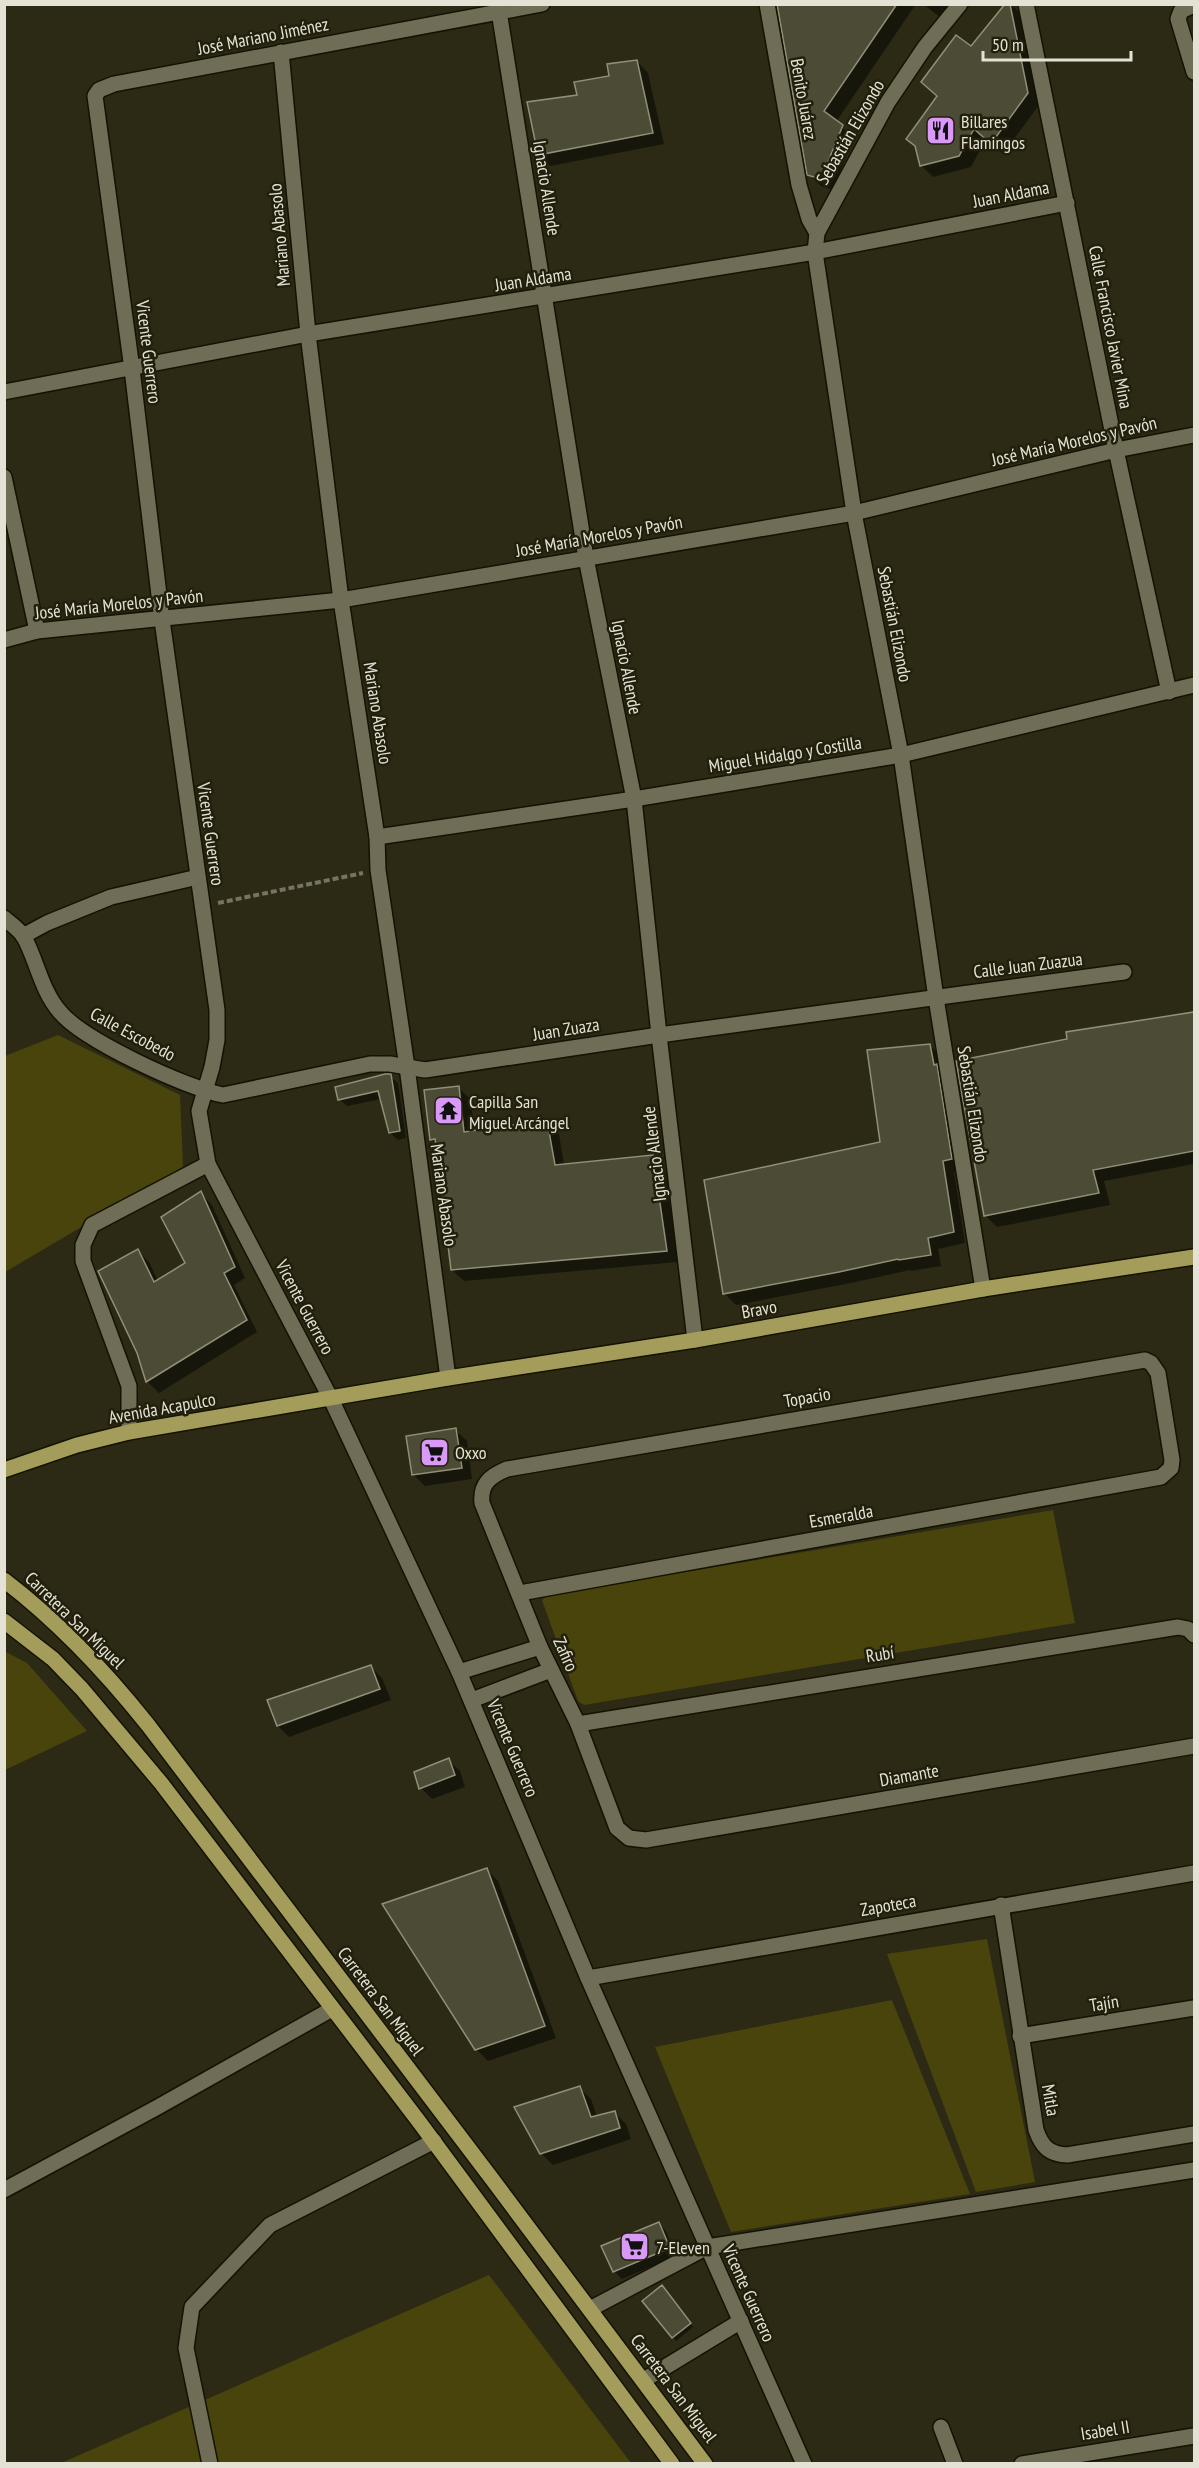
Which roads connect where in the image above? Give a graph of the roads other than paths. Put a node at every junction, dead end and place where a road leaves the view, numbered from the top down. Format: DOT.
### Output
graph roads {
  1 [pos="542,4"];
  2 [pos="767,4"];
  3 [pos="960,4"];
  4 [pos="1026,4"];
  5 [pos="1194,5"];
  6 [pos="499,9"];
  7 [pos="281,52"];
  8 [pos="1194,72"];
  9 [pos="99,90"];
  10 [pos="1067,203"];
  11 [pos="817,233"];
  12 [pos="815,252"];
  13 [pos="544,297"];
  14 [pos="308,334"];
  15 [pos="132,369"];
  16 [pos="4,392"];
  17 [pos="1194,435"];
  18 [pos="1116,450"];
  19 [pos="4,477"];
  20 [pos="854,513"];
  21 [pos="586,558"];
  22 [pos="341,600"];
  23 [pos="162,620"];
  24 [pos="36,631"];
  25 [pos="4,640"];
  26 [pos="1194,685"];
  27 [pos="1169,692"];
  28 [pos="901,755"];
  29 [pos="634,799"];
  30 [pos="376,837"];
  31 [pos="198,877"];
  32 [pos="4,918"];
  33 [pos="23,936"];
  34 [pos="1124,972"];
  35 [pos="936,998"];
  36 [pos="659,1035"];
  37 [pos="407,1067"];
  38 [pos="204,1091"];
  39 [pos="208,1164"];
  40 [pos="1194,1257"];
  41 [pos="983,1289"];
  42 [pos="695,1340"];
  43 [pos="448,1378"];
  44 [pos="331,1399"];
  45 [pos="129,1432"];
  46 [pos="4,1470"];
  47 [pos="1168,1472"];
  48 [pos="486,1481"];
  49 [pos="4,1580"];
  50 [pos="520,1593"];
  51 [pos="4,1621"];
  52 [pos="1191,1632"];
  53 [pos="540,1647"];
  54 [pos="551,1670"];
  55 [pos="459,1672"];
  56 [pos="471,1700"];
  57 [pos="578,1724"];
  58 [pos="1194,1746"];
  59 [pos="629,1838"];
  60 [pos="1194,1873"];
  61 [pos="1001,1905"];
  62 [pos="588,1978"];
  63 [pos="1194,2008"];
  64 [pos="332,2009"];
  65 [pos="1020,2036"];
  66 [pos="1194,2134"];
  67 [pos="434,2141"];
  68 [pos="1194,2170"];
  69 [pos="4,2190"];
  70 [pos="707,2247"];
  71 [pos="590,2309"];
  72 [pos="741,2321"];
  73 [pos="644,2380"];
  74 [pos="941,2427"];
  75 [pos="1194,2436"];
  76 [pos="210,2463"];
  77 [pos="672,2463"];
  78 [pos="705,2463"];
  79 [pos="804,2463"];
  80 [pos="956,2463"];
  81 [pos="1022,2463"];
  1 -- 6 [label="street, José Mariano Jiménez"];
  2 -- 11 [label="street, Benito Juárez"];
  3 -- 11 [label="street, Sebastián Elizondo"];
  4 -- 10 [label="street, Calle Francisco Javier Mina"];
  5 -- 8 [label="street"];
  6 -- 7 [label="street, José Mariano Jiménez"];
  6 -- 13 [label="street, Ignacio Allende"];
  7 -- 9 [label="street, José Mariano Jiménez"];
  7 -- 14 [label="street, Mariano Abasolo"];
  9 -- 15 [label="street, Vicente Guerrero"];
  10 -- 12 [label="street, Juan Aldama"];
  10 -- 18 [label="street, Calle Francisco Javier Mina"];
  11 -- 12 [label="street, Sebastián Elizondo"];
  12 -- 13 [label="street, Juan Aldama"];
  12 -- 20 [label="street, Sebastián Elizondo"];
  13 -- 14 [label="street, Juan Aldama"];
  13 -- 21 [label="street, Ignacio Allende"];
  14 -- 15 [label="street, Juan Aldama"];
  14 -- 22 [label="street, Mariano Abasolo"];
  15 -- 16 [label="street, Juan Aldama"];
  15 -- 23 [label="street, Vicente Guerrero"];
  17 -- 18 [label="street, José María Morelos y Pavón"];
  18 -- 20 [label="street, José María Morelos y Pavón"];
  18 -- 27 [label="street, Calle Francisco Javier Mina"];
  19 -- 24 [label="street"];
  20 -- 21 [label="street, José María Morelos y Pavón"];
  20 -- 28 [label="street, Sebastián Elizondo"];
  21 -- 22 [label="street, José María Morelos y Pavón"];
  21 -- 29 [label="street, Ignacio Allende"];
  22 -- 23 [label="street, José María Morelos y Pavón"];
  22 -- 30 [label="street, Mariano Abasolo"];
  23 -- 24 [label="street, José María Morelos y Pavón"];
  23 -- 31 [label="street, Vicente Guerrero"];
  24 -- 25 [label="street, José María Morelos y Pavón"];
  26 -- 27 [label="street, Miguel Hidalgo y Costilla"];
  27 -- 28 [label="street, Miguel Hidalgo y Costilla"];
  28 -- 29 [label="street, Miguel Hidalgo y Costilla"];
  28 -- 35 [label="street, Sebastián Elizondo"];
  29 -- 30 [label="street, Miguel Hidalgo y Costilla"];
  29 -- 36 [label="street, Ignacio Allende"];
  30 -- 37 [label="street, Mariano Abasolo"];
  31 -- 33 [label="street"];
  31 -- 38 [label="street, Vicente Guerrero"];
  32 -- 33 [label="street"];
  33 -- 38 [label="street, Calle Escobedo"];
  34 -- 35 [label="street, Calle Juan Zuazua"];
  35 -- 36 [label="street, Juan Zuaza"];
  35 -- 41 [label="street, Sebastián Elizondo"];
  36 -- 37 [label="street, Juan Zuaza"];
  36 -- 42 [label="street, Ignacio Allende"];
  37 -- 38 [label="street, Juan Zuaza"];
  37 -- 43 [label="street, Mariano Abasolo"];
  38 -- 39 [label="street, Vicente Guerrero"];
  39 -- 44 [label="street, Vicente Guerrero"];
  39 -- 45 [label="street"];
  40 -- 41 [label="main road, Bravo"];
  41 -- 42 [label="main road, Bravo"];
  42 -- 43 [label="main road, Bravo"];
  43 -- 44 [label="main road, Bravo"];
  44 -- 45 [label="main road, Avenida Acapulco"];
  44 -- 55 [label="street, Vicente Guerrero"];
  45 -- 46 [label="main road, Avenida Acapulco"];
  47 -- 48 [label="street, Topacio"];
  47 -- 50 [label="street, Esmeralda"];
  48 -- 50 [label="street, Zafiro"];
  49 -- 71 [label="main road, Carretera San Miguel"];
  50 -- 53 [label="street, Zafiro"];
  51 -- 64 [label="main road"];
  52 -- 57 [label="street, Rubí"];
  53 -- 54 [label="street, Zafiro"];
  53 -- 55 [label="street"];
  54 -- 56 [label="street"];
  54 -- 57 [label="street, Zafiro"];
  55 -- 56 [label="street, Vicente Guerrero"];
  56 -- 62 [label="street, Vicente Guerrero"];
  57 -- 59 [label="street, Zafiro"];
  58 -- 59 [label="street, Diamante"];
  60 -- 61 [label="street, Zapoteca"];
  61 -- 62 [label="street, Zapoteca"];
  61 -- 65 [label="street, Mitla"];
  62 -- 70 [label="street, Vicente Guerrero"];
  63 -- 65 [label="street, Tajín"];
  64 -- 67 [label="main road"];
  64 -- 69 [label="street"];
  65 -- 66 [label="street, Mitla"];
  67 -- 76 [label="street"];
  67 -- 77 [label="main road"];
  68 -- 70 [label="street"];
  70 -- 71 [label="street"];
  70 -- 72 [label="street, Vicente Guerrero"];
  71 -- 73 [label="main road, Carretera San Miguel"];
  72 -- 73 [label="street"];
  72 -- 79 [label="street, Vicente Guerrero"];
  73 -- 78 [label="main road, Carretera San Miguel"];
  74 -- 80 [label="street"];
  75 -- 81 [label="street, Isabel II"];
}
